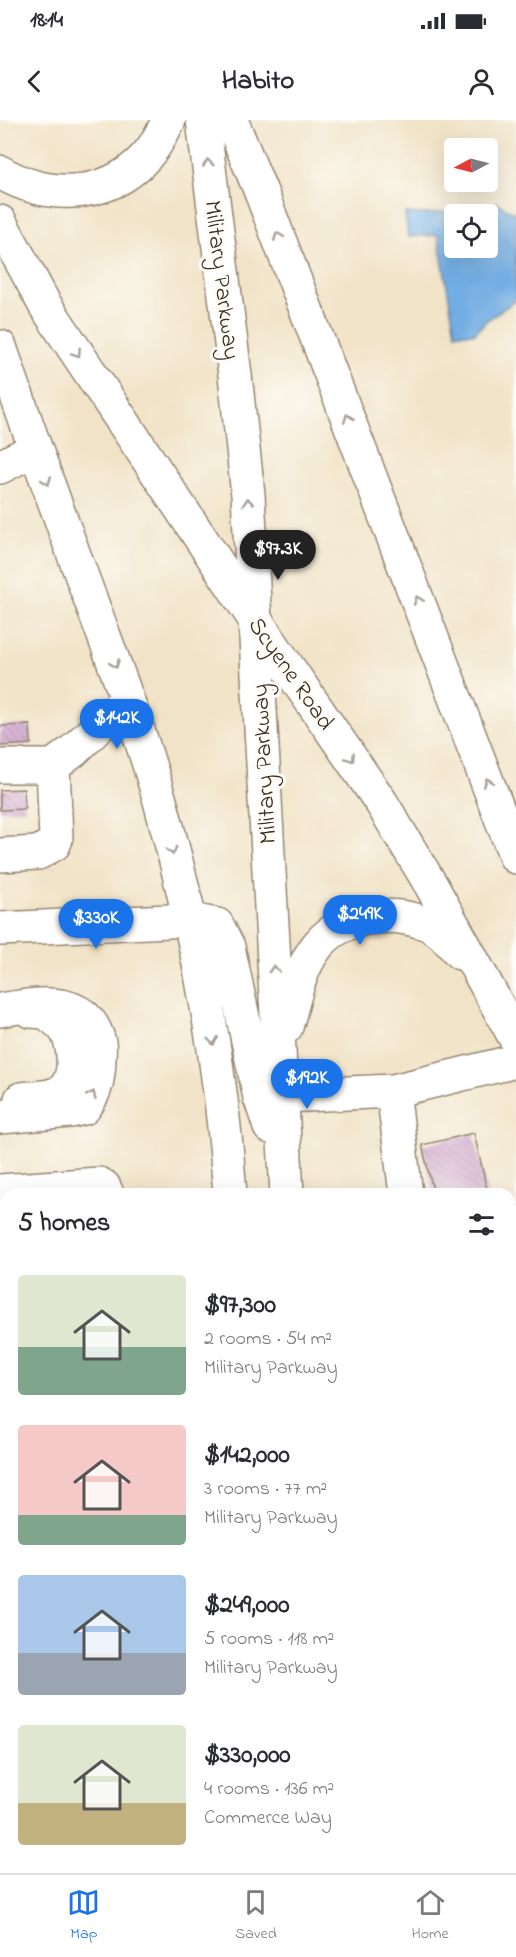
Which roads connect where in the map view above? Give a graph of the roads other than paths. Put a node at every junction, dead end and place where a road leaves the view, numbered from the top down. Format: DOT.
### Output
graph roads {
  1 [pos="169,120"];
  2 [pos="202,120"];
  3 [pos="231,120"];
  4 [pos="0,172"];
  5 [pos="0,222"];
  6 [pos="0,347"];
  7 [pos="35,449"];
  8 [pos="0,467"];
  9 [pos="254,618"];
  10 [pos="127,699"];
  11 [pos="0,766"];
  12 [pos="54,766"];
  13 [pos="0,855"];
  14 [pos="516,856"];
  15 [pos="190,920"];
  16 [pos="0,929"];
  17 [pos="485,980"];
  18 [pos="0,1010"];
  19 [pos="516,1039"];
  20 [pos="279,1049"];
  21 [pos="516,1061"];
  22 [pos="393,1091"];
  23 [pos="271,1097"];
  24 [pos="0,1106"];
  25 [pos="0,1117"];
  26 [pos="286,1184"];
  27 [pos="42,1188"];
  28 [pos="104,1188"];
  29 [pos="231,1188"];
  30 [pos="405,1188"];
  1 -- 4 [label="main road"];
  9 -- 2 [label="main road, Military Parkway, one-way"];
  14 -- 3 [label="main road, one-way"];
  5 -- 9 [label="main road, Scyene Road, one-way"];
  6 -- 7 [label="main road"];
  7 -- 8 [label="main road"];
  7 -- 10 [label="main road, one-way"];
  9 -- 17 [label="main road, Scyene Road, one-way"];
  20 -- 9 [label="main road, Military Parkway, one-way"];
  10 -- 12 [label="main road"];
  10 -- 15 [label="main road, one-way"];
  11 -- 12 [label="main road"];
  12 -- 13 [label="main road"];
  15 -- 16 [label="main road"];
  15 -- 23 [label="main road"];
  15 -- 29 [label="main road, one-way"];
  17 -- 19 [label="main road, Scyene Road"];
  17 -- 20 [label="main road"];
  18 -- 24 [label="main road"];
  25 -- 18 [label="main road, one-way"];
  20 -- 23 [label="main road, Military Parkway"];
  21 -- 22 [label="main road"];
  22 -- 23 [label="main road"];
  22 -- 30 [label="main road"];
  23 -- 26 [label="main road"];
  27 -- 28 [label="main road"];
}
